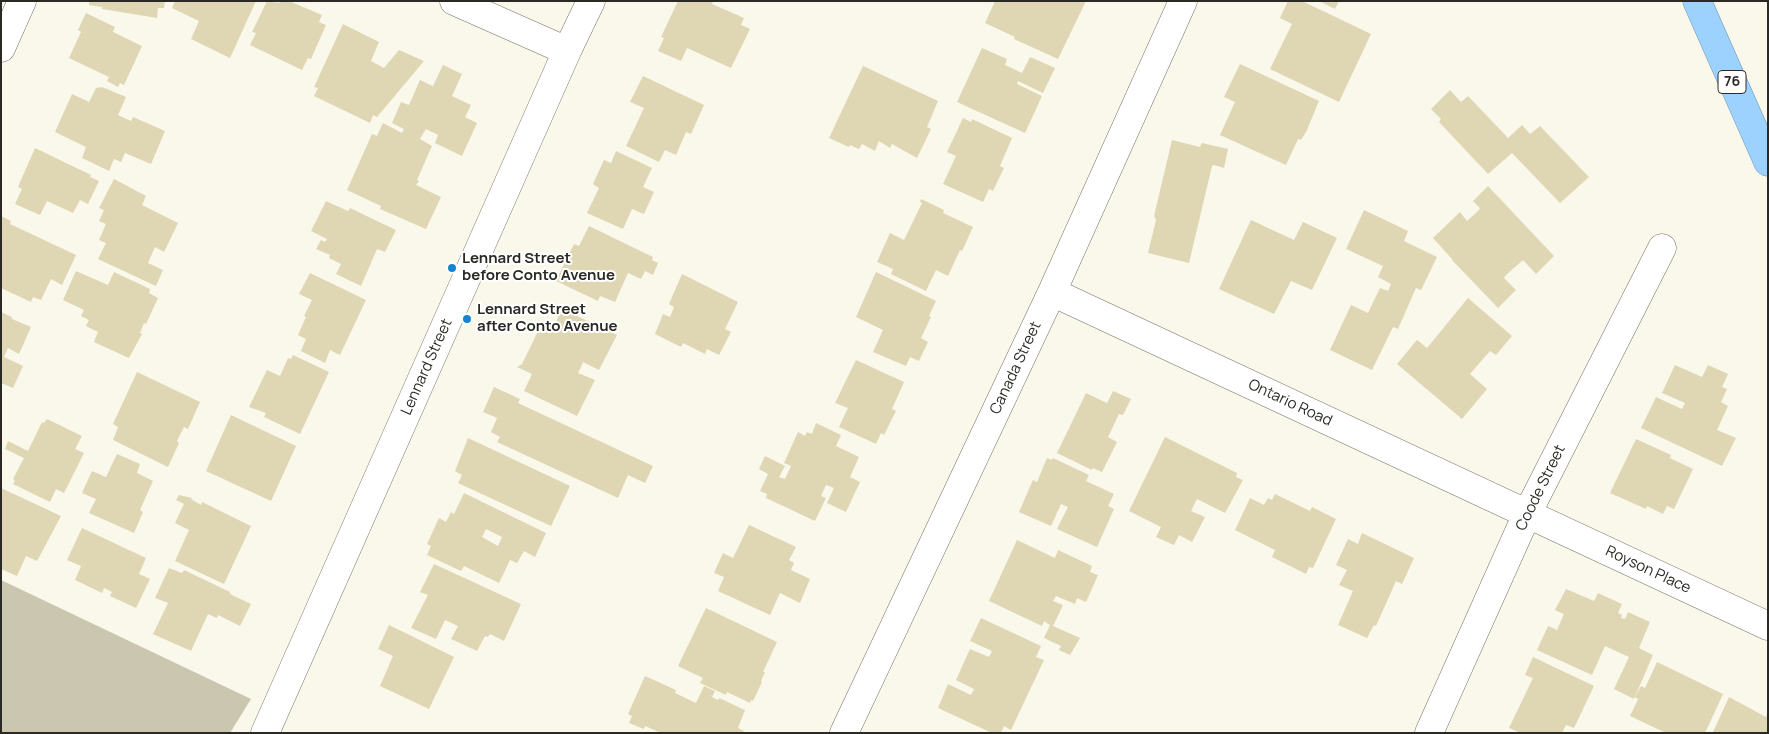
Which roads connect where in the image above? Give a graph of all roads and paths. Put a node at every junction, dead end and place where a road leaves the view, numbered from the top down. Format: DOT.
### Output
graph roads {
  1 [pos="22,1"];
  2 [pos="454,1"];
  3 [pos="591,1"];
  4 [pos="1183,1"];
  5 [pos="1697,1"];
  6 [pos="1,48"];
  7 [pos="567,51"];
  8 [pos="1768,162"];
  9 [pos="1662,248"];
  10 [pos="1052,292"];
  11 [pos="1528,514"];
  12 [pos="1768,626"];
  13 [pos="265,733"];
  14 [pos="844,733"];
  15 [pos="1428,733"];
  1 -- 6 [label="street"];
  2 -- 7 [label="street"];
  3 -- 7 [label="street, Lennard Street"];
  4 -- 10 [label="street, Canada Street"];
  5 -- 8 [label="highway, 76"];
  7 -- 13 [label="street, Lennard Street"];
  9 -- 11 [label="street, Coode Street"];
  10 -- 11 [label="street, Ontario Road"];
  10 -- 14 [label="street, Canada Street"];
  11 -- 12 [label="street, Royson Place"];
  11 -- 15 [label="street, Coode Street"];
}
